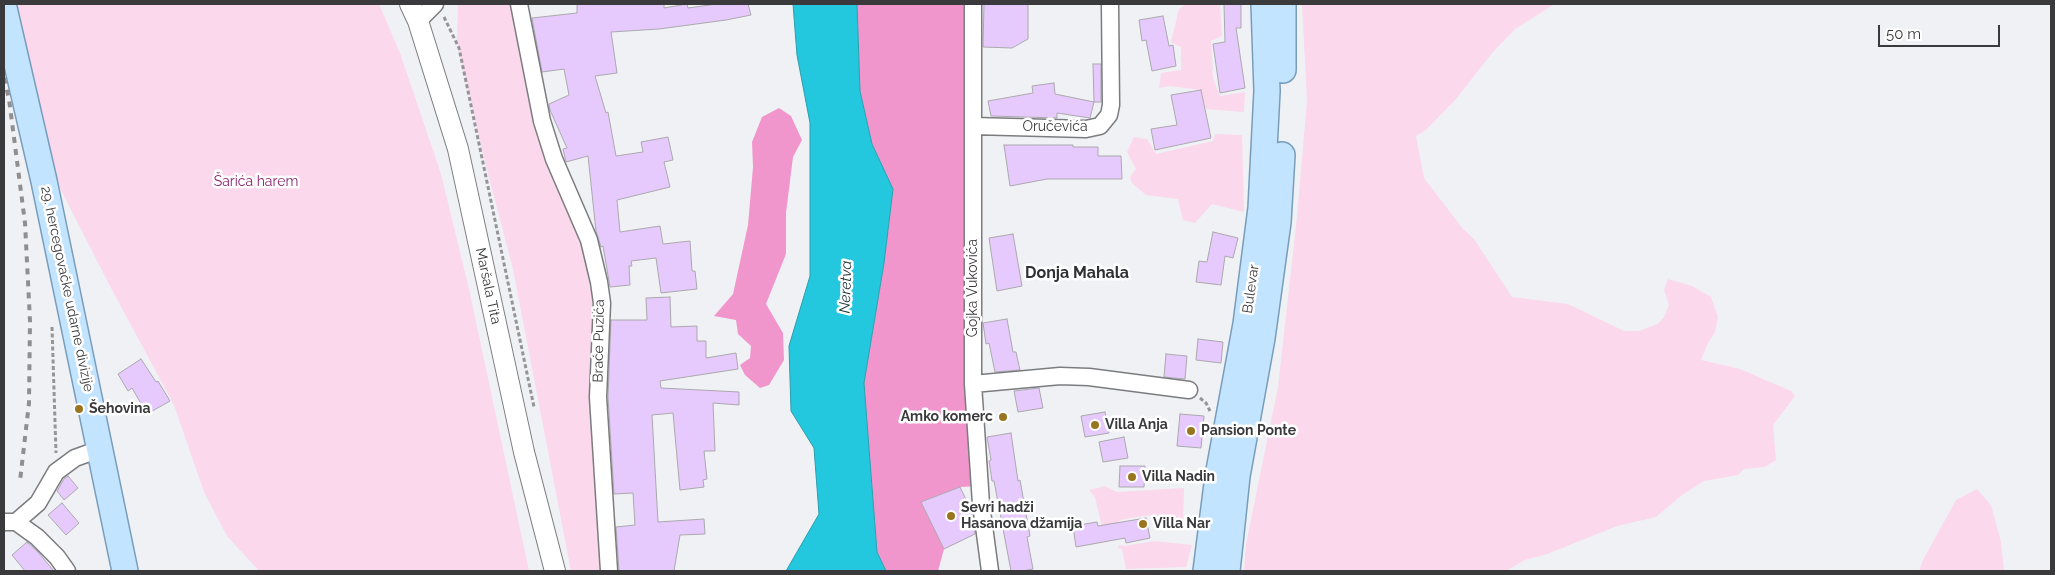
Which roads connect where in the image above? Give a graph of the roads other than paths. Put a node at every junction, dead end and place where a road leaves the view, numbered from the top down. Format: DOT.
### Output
graph roads {
  1 [pos="519,4"];
  2 [pos="973,4"];
  3 [pos="1110,4"];
  4 [pos="1264,4"];
  5 [pos="1283,4"];
  6 [pos="4,8"];
  7 [pos="439,8"];
  8 [pos="414,12"];
  9 [pos="974,126"];
  10 [pos="973,384"];
  11 [pos="1189,390"];
  12 [pos="100,449"];
  13 [pos="10,522"];
  14 [pos="67,571"];
  15 [pos="125,571"];
  16 [pos="554,571"];
  17 [pos="609,571"];
  18 [pos="990,571"];
  19 [pos="1206,571"];
  20 [pos="1227,571"];
  1 -- 17 [label="street, Braće Puzića"];
  2 -- 9 [label="street, Gojka Vukovića"];
  3 -- 9 [label="street, Oručevića"];
  4 -- 19 [label="main road, Bulevar"];
  5 -- 20 [label="main road"];
  6 -- 12 [label="main road, 29. hercegovačke udarne divizije"];
  7 -- 8 [label="street"];
  8 -- 16 [label="street, Maršala Tita"];
  9 -- 10 [label="street, Gojka Vukovića"];
  10 -- 11 [label="street"];
  10 -- 18 [label="street, Gojka Vukovića"];
  12 -- 13 [label="street"];
  12 -- 15 [label="main road, 29. hercegovačke udarne divizije"];
  13 -- 14 [label="street"];
}
